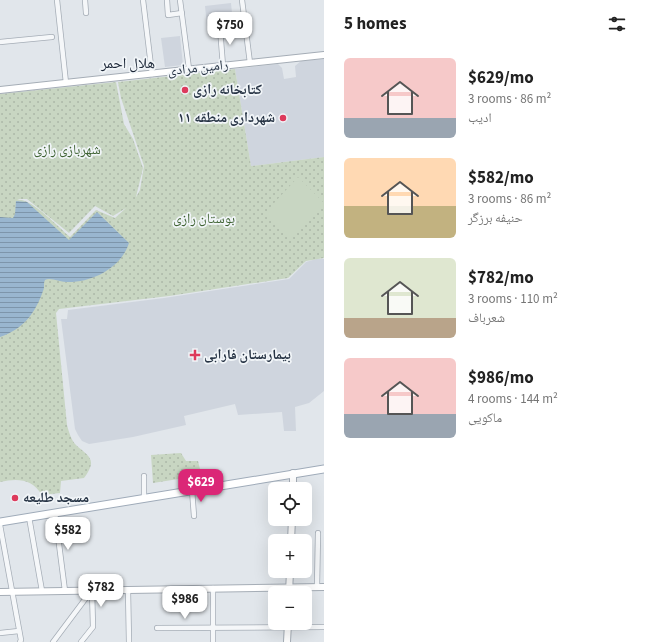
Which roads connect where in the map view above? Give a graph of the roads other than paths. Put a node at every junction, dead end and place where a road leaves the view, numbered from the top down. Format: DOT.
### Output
graph roads {
  1 [pos="57,0"];
  2 [pos="85,0"];
  3 [pos="143,0"];
  4 [pos="166,0"];
  5 [pos="180,0"];
  6 [pos="242,0"];
  7 [pos="86,12"];
  8 [pos="182,13"];
  9 [pos="220,28"];
  10 [pos="52,37"];
  11 [pos="0,42"];
  12 [pos="324,55"];
  13 [pos="250,63"];
  14 [pos="223,66"];
  15 [pos="189,69"];
  16 [pos="152,74"];
  17 [pos="66,83"];
  18 [pos="0,90"];
  19 [pos="324,468"];
  20 [pos="293,474"];
  21 [pos="144,476"];
  22 [pos="293,482"];
  23 [pos="192,490"];
  24 [pos="144,498"];
  25 [pos="55,513"];
  26 [pos="194,516"];
  27 [pos="29,517"];
  28 [pos="0,523"];
  29 [pos="318,533"];
  30 [pos="324,540"];
  31 [pos="318,542"];
  32 [pos="324,586"];
  33 [pos="317,587"];
  34 [pos="213,588"];
  35 [pos="312,588"];
  36 [pos="268,589"];
  37 [pos="92,590"];
  38 [pos="128,590"];
  39 [pos="42,591"];
  40 [pos="65,591"];
  41 [pos="0,592"];
  42 [pos="13,592"];
  43 [pos="268,626"];
  44 [pos="312,626"];
  45 [pos="324,627"];
  46 [pos="157,628"];
  47 [pos="213,628"];
  48 [pos="288,630"];
  49 [pos="19,631"];
  50 [pos="0,633"];
  51 [pos="20,642"];
  52 [pos="53,642"];
  53 [pos="81,642"];
  54 [pos="129,642"];
  55 [pos="213,642"];
  56 [pos="287,642"];
  1 -- 17 [label="street"];
  2 -- 7 [label="street"];
  3 -- 16 [label="street"];
  4 -- 8 [label="street"];
  5 -- 8 [label="street"];
  6 -- 13 [label="street"];
  8 -- 15 [label="street"];
  9 -- 14 [label="street"];
  10 -- 11 [label="street"];
  12 -- 13 [label="street, رامین مرادی"];
  13 -- 14 [label="street, رامین مرادی"];
  14 -- 15 [label="street, رامین مرادی"];
  15 -- 16 [label="street, رامین مرادی"];
  16 -- 17 [label="street, رامین مرادی"];
  17 -- 18 [label="street, رامین مرادی"];
  19 -- 20 [label="main road"];
  20 -- 22 [label="street"];
  20 -- 23 [label="main road"];
  21 -- 24 [label="street"];
  23 -- 24 [label="main road"];
  23 -- 26 [label="street"];
  24 -- 25 [label="main road"];
  25 -- 27 [label="main road"];
  25 -- 40 [label="street"];
  27 -- 28 [label="main road"];
  27 -- 39 [label="street"];
  28 -- 42 [label="street"];
  29 -- 31 [label="street"];
  30 -- 31 [label="street"];
  31 -- 33 [label="street"];
  32 -- 33 [label="street"];
  33 -- 35 [label="street"];
  34 -- 36 [label="street"];
  34 -- 38 [label="street"];
  34 -- 47 [label="street"];
  37 -- 38 [label="street"];
  37 -- 40 [label="street"];
  37 -- 52 [label="street"];
  37 -- 53 [label="street"];
  38 -- 54 [label="street"];
  39 -- 40 [label="street"];
  39 -- 42 [label="street"];
  41 -- 42 [label="street"];
  42 -- 49 [label="street"];
  43 -- 47 [label="street"];
  44 -- 45 [label="street"];
  46 -- 47 [label="street"];
  47 -- 55 [label="street"];
  48 -- 56 [label="street"];
  49 -- 50 [label="street"];
  49 -- 51 [label="street"];
}
